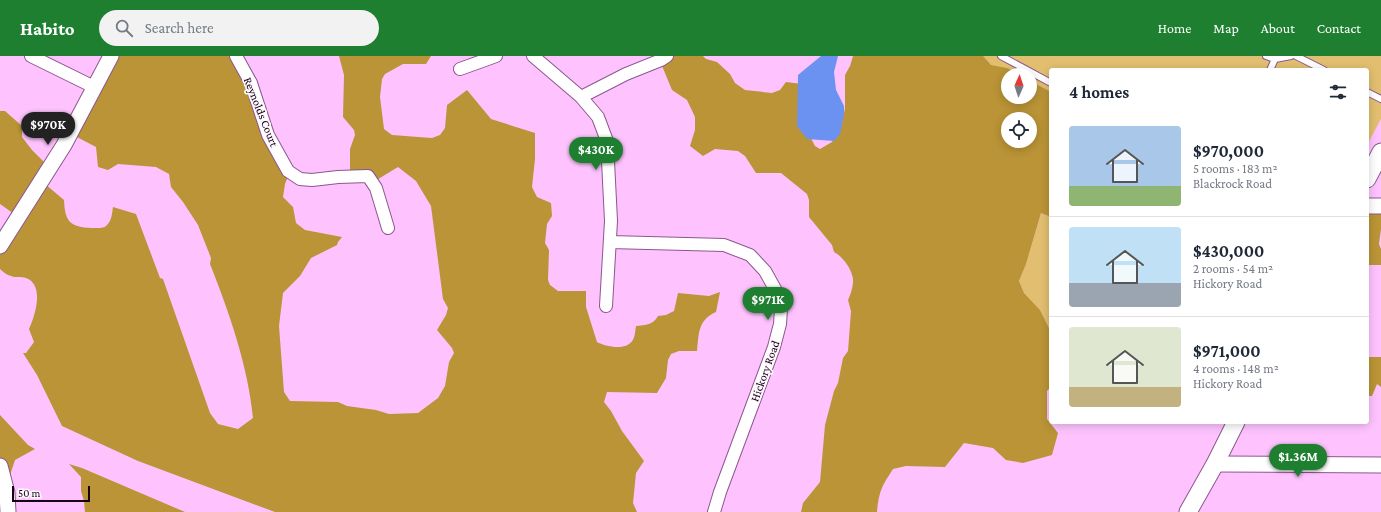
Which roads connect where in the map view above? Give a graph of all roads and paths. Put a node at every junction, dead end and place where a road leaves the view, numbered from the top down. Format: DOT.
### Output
graph roads {
  1 [pos="31,56"];
  2 [pos="111,56"];
  3 [pos="236,56"];
  4 [pos="496,56"];
  5 [pos="533,56"];
  6 [pos="667,56"];
  7 [pos="1001,56"];
  8 [pos="1266,56"];
  9 [pos="1291,56"];
  10 [pos="1296,56"];
  11 [pos="1275,59"];
  12 [pos="1271,68"];
  13 [pos="1320,68"];
  14 [pos="460,69"];
  15 [pos="1049,82"];
  16 [pos="94,87"];
  17 [pos="1369,93"];
  18 [pos="581,97"];
  19 [pos="1381,99"];
  20 [pos="1381,152"];
  21 [pos="1369,175"];
  22 [pos="1369,206"];
  23 [pos="1381,206"];
  24 [pos="388,228"];
  25 [pos="610,242"];
  26 [pos="0,246"];
  27 [pos="606,306"];
  28 [pos="1235,424"];
  29 [pos="1215,464"];
  30 [pos="1381,465"];
  31 [pos="0,466"];
  32 [pos="8,512"];
  33 [pos="714,512"];
  34 [pos="1188,512"];
  1 -- 16 [label="street"];
  2 -- 16 [label="street"];
  3 -- 24 [label="street, Reynolds Court"];
  4 -- 14 [label="street"];
  5 -- 18 [label="street"];
  6 -- 18 [label="street"];
  7 -- 15 [label="lane"];
  8 -- 11 [label="lane"];
  9 -- 11 [label="lane"];
  10 -- 13 [label="lane"];
  11 -- 12 [label="lane"];
  16 -- 26 [label="street"];
  17 -- 19 [label="lane"];
  18 -- 25 [label="street"];
  20 -- 21 [label="main road"];
  22 -- 23 [label="street"];
  25 -- 27 [label="street"];
  25 -- 33 [label="street, Hickory Road"];
  28 -- 29 [label="main road"];
  29 -- 30 [label="street"];
  29 -- 34 [label="main road"];
  31 -- 32 [label="street"];
}
